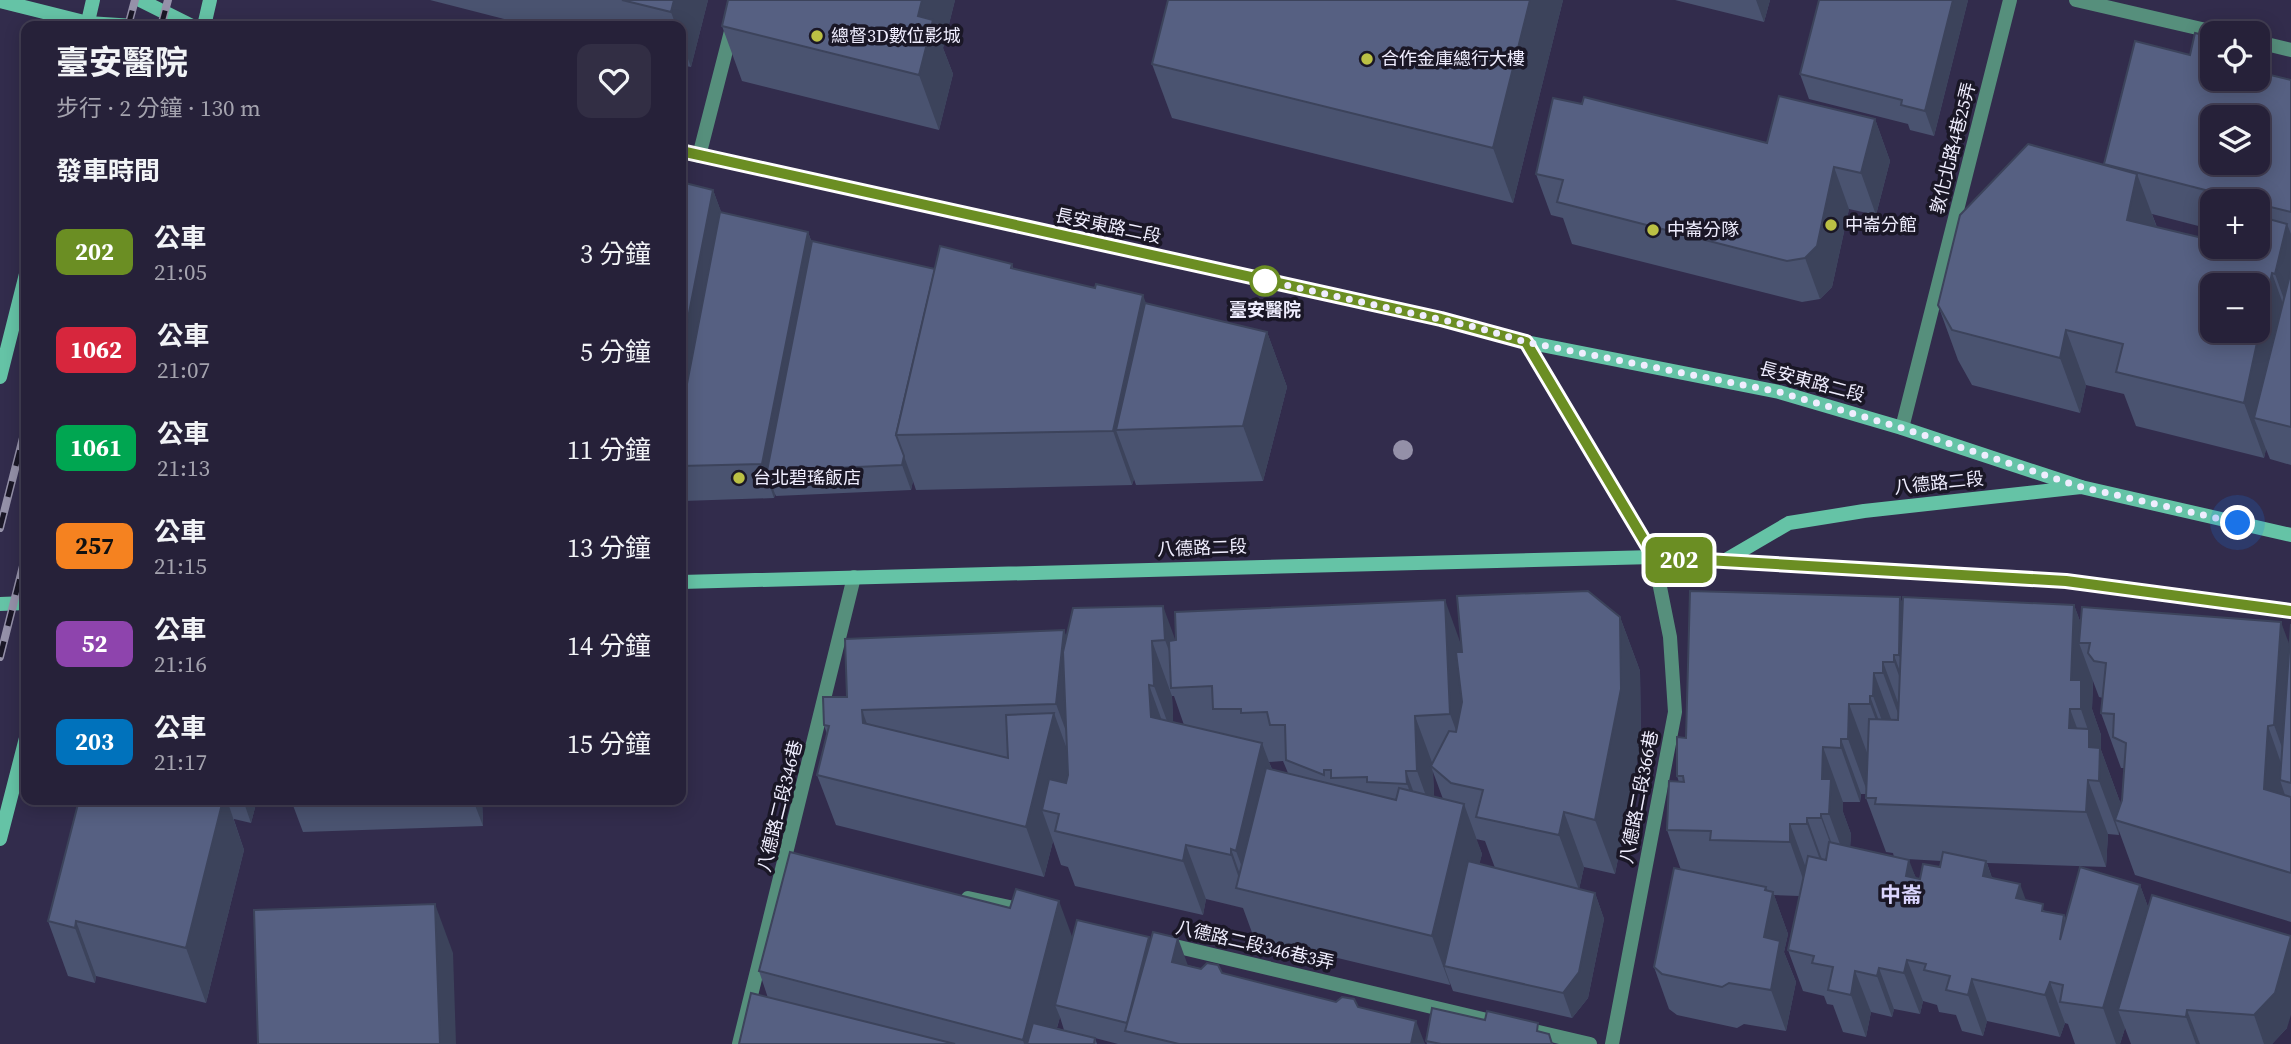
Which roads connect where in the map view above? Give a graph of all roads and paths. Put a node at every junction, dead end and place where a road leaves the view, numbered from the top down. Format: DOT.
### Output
graph roads {
  1 [pos="93,0"];
  2 [pos="140,0"];
  3 [pos="210,0"];
  4 [pos="739,0"];
  5 [pos="2010,0"];
  6 [pos="2076,0"];
  7 [pos="0,1"];
  8 [pos="77,21"];
  9 [pos="89,21"];
  10 [pos="182,21"];
  11 [pos="205,21"];
  12 [pos="2200,29"];
  13 [pos="2270,45"];
  14 [pos="2291,50"];
  15 [pos="686,152"];
  16 [pos="699,156"];
  17 [pos="21,294"];
  18 [pos="1526,342"];
  19 [pos="0,377"];
  20 [pos="1902,428"];
  21 [pos="2081,487"];
  22 [pos="2291,535"];
  23 [pos="1654,557"];
  24 [pos="1724,561"];
  25 [pos="854,577"];
  26 [pos="686,582"];
  27 [pos="21,603"];
  28 [pos="0,604"];
  29 [pos="2291,611"];
  30 [pos="21,757"];
  31 [pos="0,839"];
  32 [pos="951,894"];
  33 [pos="1046,916"];
  34 [pos="1141,938"];
  35 [pos="739,1044"];
  36 [pos="1590,1044"];
  37 [pos="1612,1044"];
  1 -- 9 [label="street"];
  2 -- 10 [label="street"];
  3 -- 11 [label="street"];
  4 -- 16 [label="street"];
  5 -- 20 [label="street, 敦化北路4巷25弄"];
  6 -- 12 [label="street"];
  7 -- 8 [label="street"];
  13 -- 14 [label="street"];
  15 -- 16 [label="street, 長安東路二段"];
  16 -- 18 [label="street, 長安東路二段"];
  17 -- 19 [label="street"];
  18 -- 20 [label="street, 長安東路二段"];
  18 -- 23 [label="street"];
  20 -- 21 [label="street, 長安東路二段"];
  21 -- 22 [label="street, 八德路二段"];
  21 -- 24 [label="street, 八德路二段"];
  23 -- 24 [label="street, 八德路二段"];
  23 -- 25 [label="street, 八德路二段"];
  23 -- 37 [label="street, 八德路二段366巷"];
  24 -- 29 [label="street, 八德路二段"];
  25 -- 26 [label="street, 八德路二段"];
  25 -- 35 [label="street, 八德路二段346巷"];
  27 -- 28 [label="street"];
  30 -- 31 [label="street"];
  32 -- 33 [label="street"];
  34 -- 36 [label="street, 八德路二段346巷3弄"];
}
